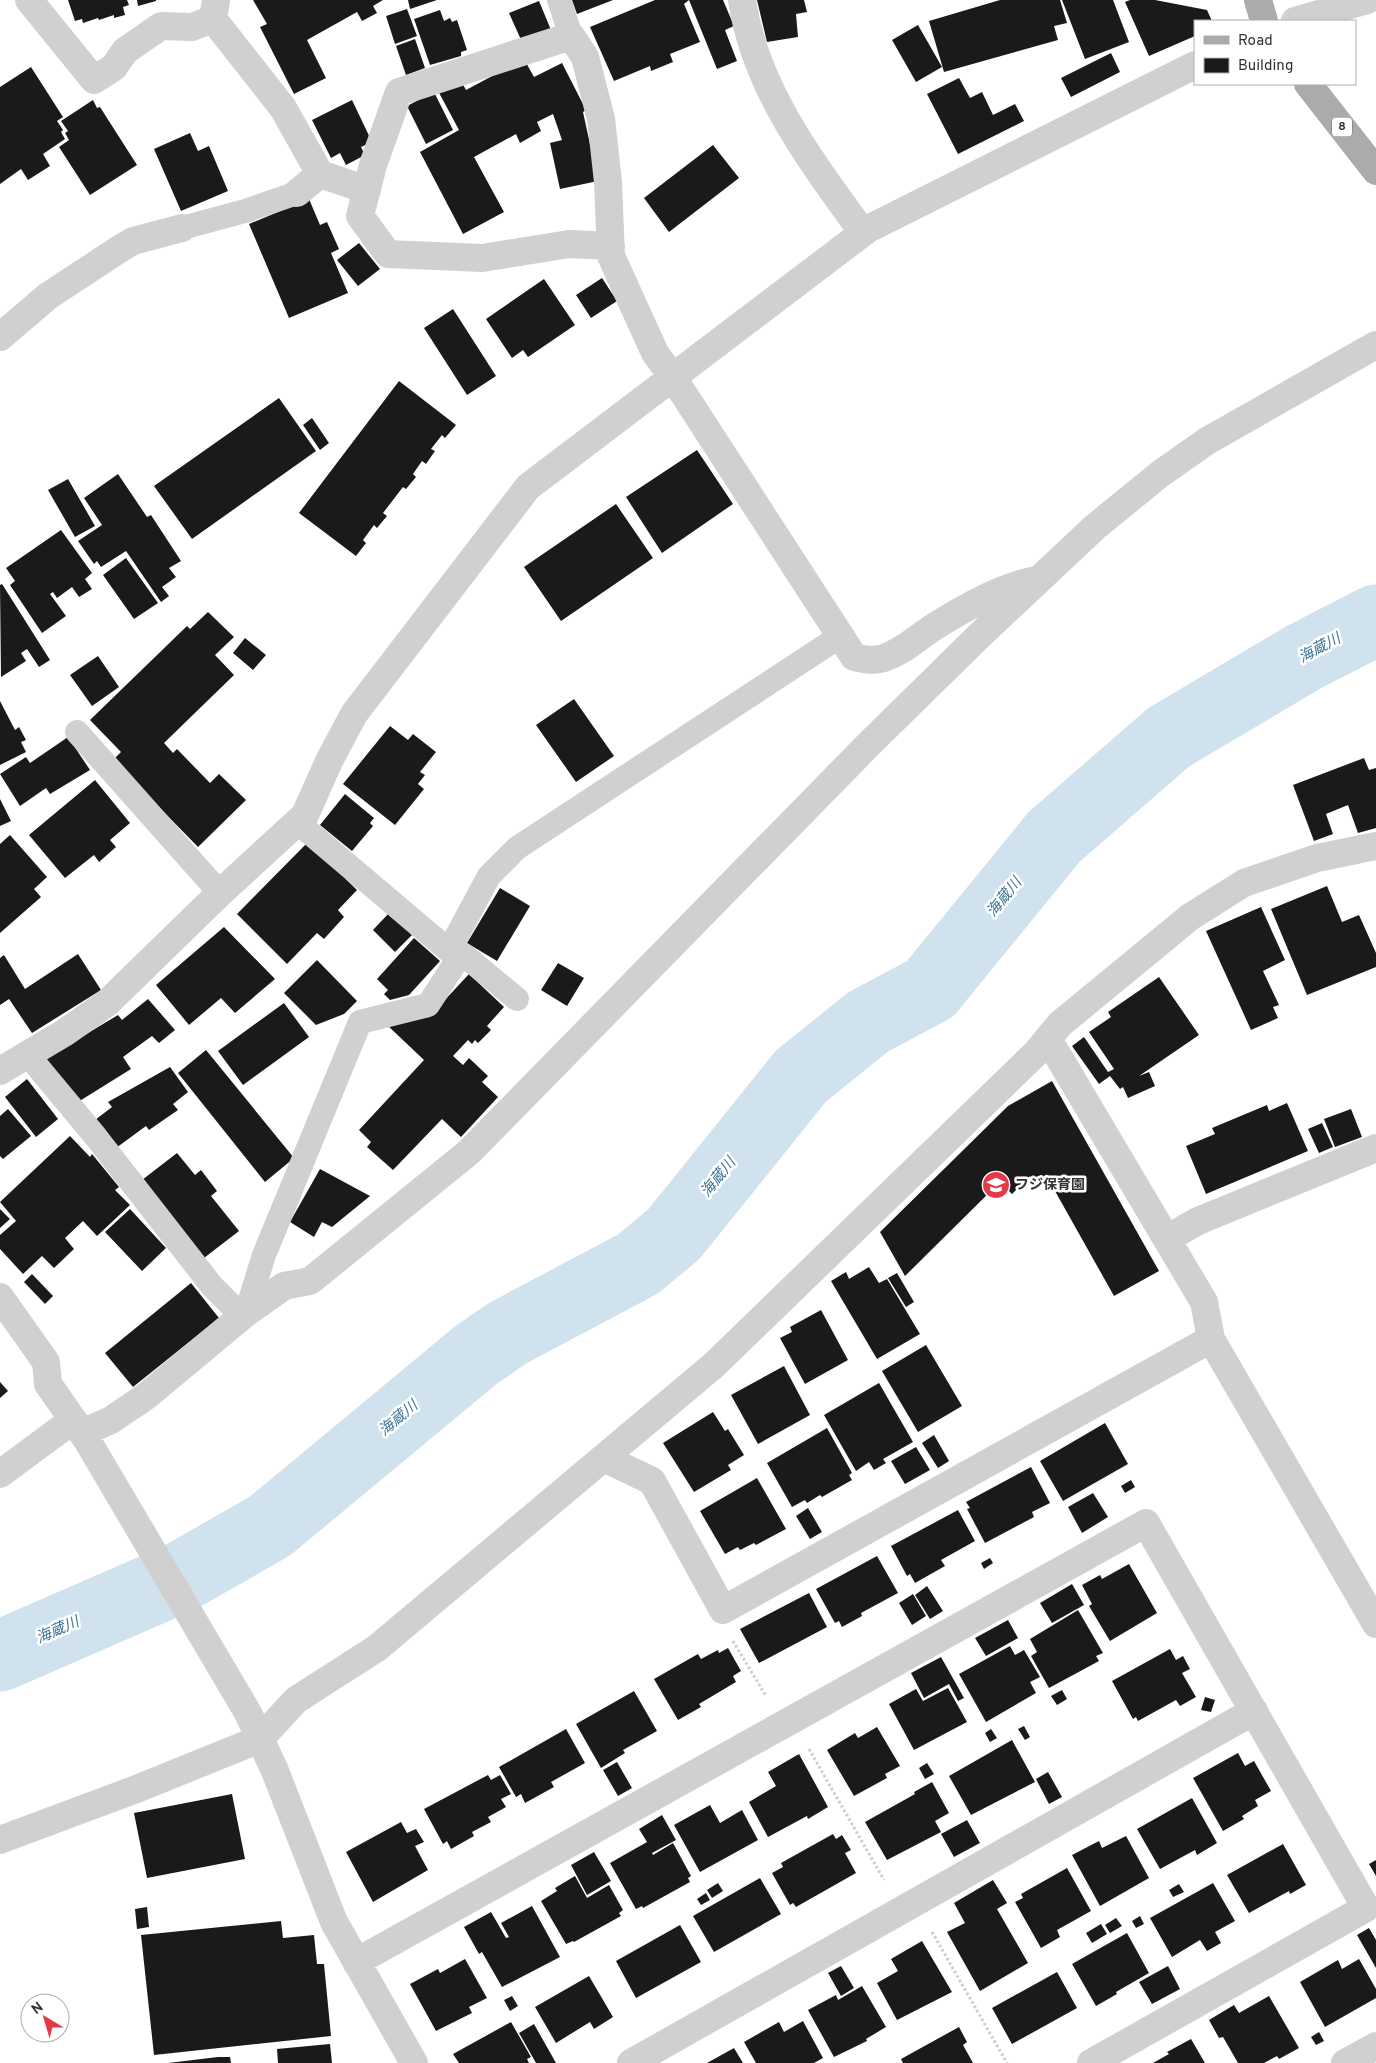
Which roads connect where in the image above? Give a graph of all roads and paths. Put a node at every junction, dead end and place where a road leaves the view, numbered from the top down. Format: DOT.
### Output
graph roads {
  1 [pos="29,0"];
  2 [pos="559,0"];
  3 [pos="742,0"];
  4 [pos="1258,0"];
  5 [pos="1366,0"];
  6 [pos="215,10"];
  7 [pos="1264,20"];
  8 [pos="1298,20"];
  9 [pos="571,36"];
  10 [pos="1194,66"];
  11 [pos="1309,85"];
  12 [pos="1376,170"];
  13 [pos="320,174"];
  14 [pos="367,190"];
  15 [pos="297,193"];
  16 [pos="182,228"];
  17 [pos="863,232"];
  18 [pos="611,246"];
  19 [pos="0,337"];
  20 [pos="1376,345"];
  21 [pos="672,376"];
  22 [pos="1040,578"];
  23 [pos="842,635"];
  24 [pos="76,732"];
  25 [pos="297,822"];
  26 [pos="1376,846"];
  27 [pos="220,894"];
  28 [pos="455,952"];
  29 [pos="517,999"];
  30 [pos="1048,1039"];
  31 [pos="8,1064"];
  32 [pos="1376,1148"];
  33 [pos="1168,1238"];
  34 [pos="0,1297"];
  35 [pos="246,1313"];
  36 [pos="1211,1339"];
  37 [pos="81,1431"];
  38 [pos="604,1458"];
  39 [pos="0,1474"];
  40 [pos="724,1610"];
  41 [pos="1376,1624"];
  42 [pos="1254,1711"];
  43 [pos="789,1721"];
  44 [pos="260,1739"];
  45 [pos="0,1840"];
  46 [pos="909,1905"];
  47 [pos="356,1962"];
  48 [pos="1376,2046"];
  49 [pos="414,2063"];
  50 [pos="630,2063"];
  51 [pos="1007,2063"];
  52 [pos="1092,2063"];
  53 [pos="1345,2063"];
  1 -- 6 [label="street"];
  2 -- 9 [label="lane"];
  3 -- 17 [label="street"];
  4 -- 7 [label="main road"];
  5 -- 8 [label="street"];
  6 -- 13 [label="street"];
  9 -- 14 [label="street"];
  9 -- 18 [label="street"];
  10 -- 17 [label="street"];
  11 -- 12 [label="main road, 8"];
  13 -- 14 [label="street"];
  13 -- 15 [label="street"];
  14 -- 18 [label="street"];
  15 -- 16 [label="lane"];
  16 -- 19 [label="street"];
  17 -- 21 [label="street"];
  18 -- 21 [label="street"];
  20 -- 22 [label="street"];
  21 -- 23 [label="street"];
  21 -- 25 [label="street"];
  22 -- 23 [label="street"];
  22 -- 35 [label="street"];
  23 -- 28 [label="lane"];
  24 -- 27 [label="lane"];
  25 -- 27 [label="street"];
  25 -- 28 [label="lane"];
  26 -- 30 [label="street"];
  27 -- 31 [label="street"];
  28 -- 29 [label="lane"];
  28 -- 35 [label="lane"];
  30 -- 33 [label="street"];
  30 -- 38 [label="street"];
  31 -- 35 [label="lane"];
  32 -- 33 [label="street"];
  33 -- 36 [label="street"];
  34 -- 37 [label="street"];
  35 -- 37 [label="street"];
  36 -- 40 [label="street"];
  36 -- 41 [label="street"];
  37 -- 39 [label="street"];
  37 -- 44 [label="street"];
  38 -- 40 [label="street"];
  38 -- 44 [label="street"];
  40 -- 43 [label="path"];
  42 -- 43 [label="street"];
  42 -- 46 [label="street"];
  42 -- 52 [label="street"];
  43 -- 46 [label="path"];
  43 -- 47 [label="street"];
  44 -- 45 [label="street"];
  44 -- 47 [label="street"];
  46 -- 50 [label="street"];
  46 -- 51 [label="path"];
  47 -- 49 [label="street"];
  48 -- 53 [label="street"];
}
